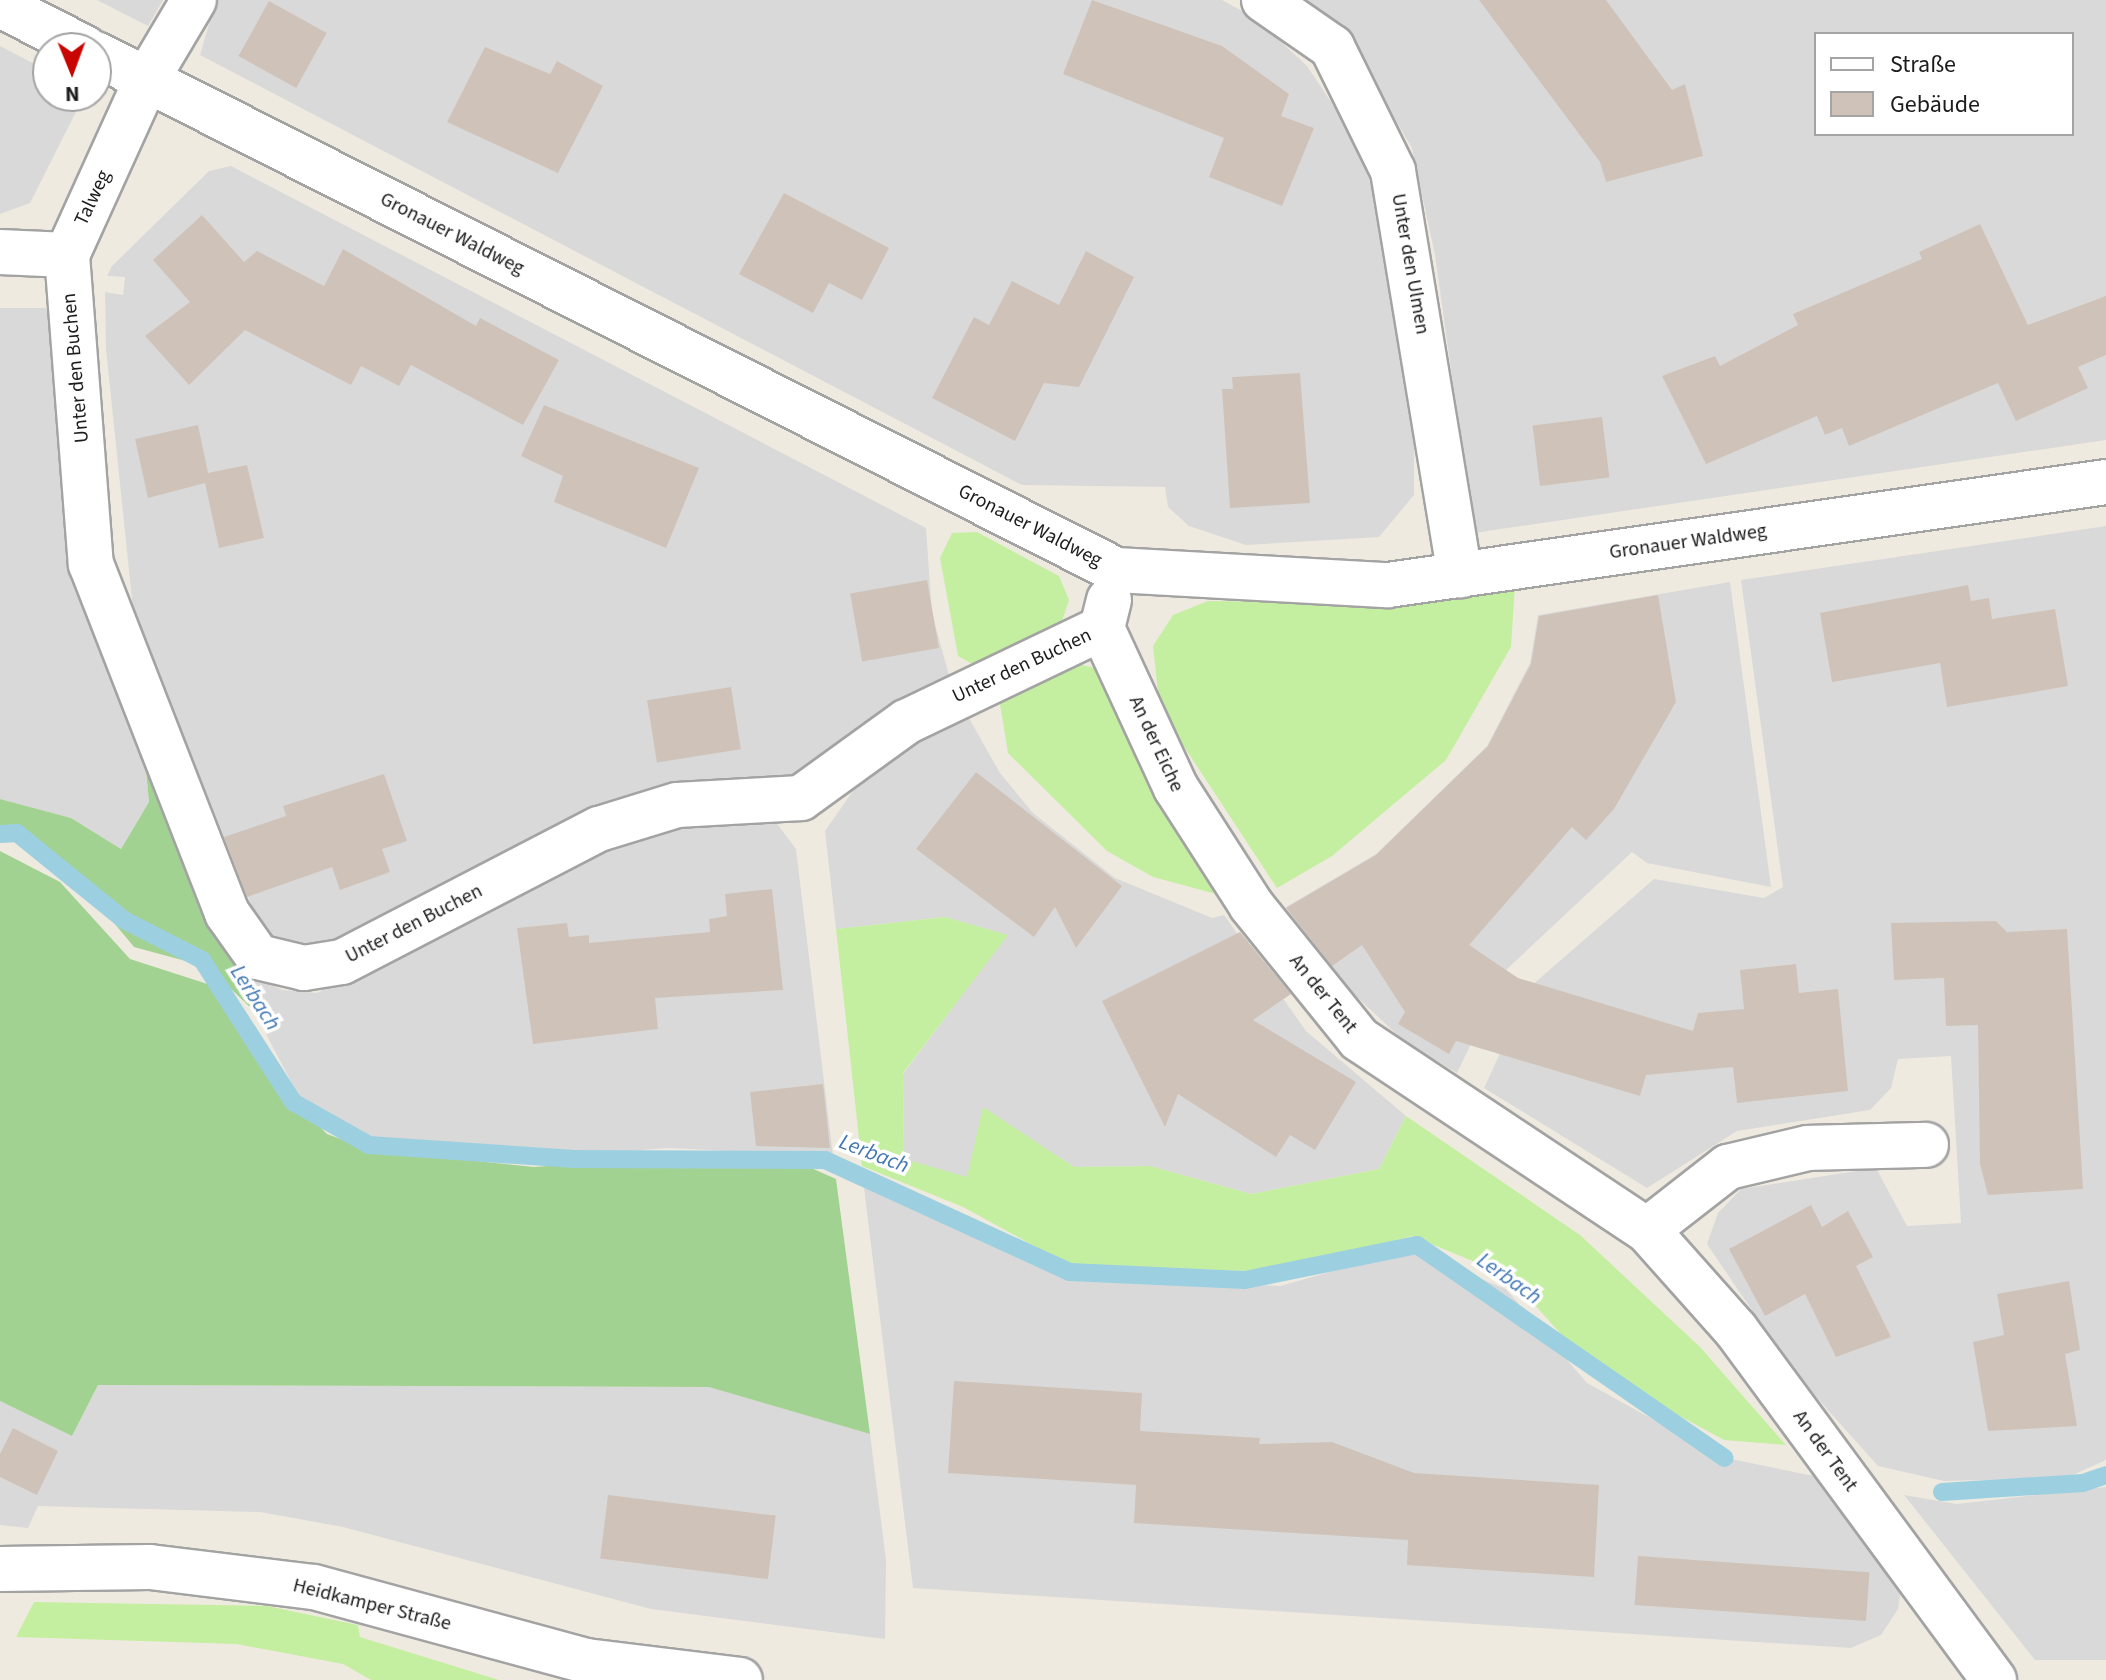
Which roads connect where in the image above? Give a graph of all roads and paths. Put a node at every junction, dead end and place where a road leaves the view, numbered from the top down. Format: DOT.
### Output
graph roads {
  1 [pos="194,0"];
  2 [pos="1264,0"];
  3 [pos="0,5"];
  4 [pos="53,32"];
  5 [pos="112,62"];
  6 [pos="147,79"];
  7 [pos="0,252"];
  8 [pos="67,255"];
  9 [pos="2106,482"];
  10 [pos="1116,570"];
  11 [pos="1460,575"];
  12 [pos="1102,628"];
  13 [pos="1251,905"];
  14 [pos="1926,1145"];
  15 [pos="1647,1230"];
  16 [pos="0,1569"];
  17 [pos="740,1680"];
  18 [pos="1994,1680"];
  1 -- 6 [label="street, Talweg"];
  2 -- 11 [label="street, Unter den Ulmen"];
  3 -- 4 [label="street"];
  5 -- 6 [label="street, Gronauer Waldweg"];
  6 -- 8 [label="street, Talweg"];
  6 -- 10 [label="street, Gronauer Waldweg"];
  7 -- 8 [label="street"];
  8 -- 12 [label="street, Unter den Buchen"];
  9 -- 11 [label="street, Gronauer Waldweg"];
  10 -- 11 [label="street, Gronauer Waldweg"];
  10 -- 12 [label="street"];
  12 -- 13 [label="street, An der Eiche"];
  13 -- 15 [label="street, An der Tent"];
  14 -- 15 [label="street"];
  15 -- 18 [label="street, An der Tent"];
  16 -- 17 [label="street, Heidkamper Straße"];
}
